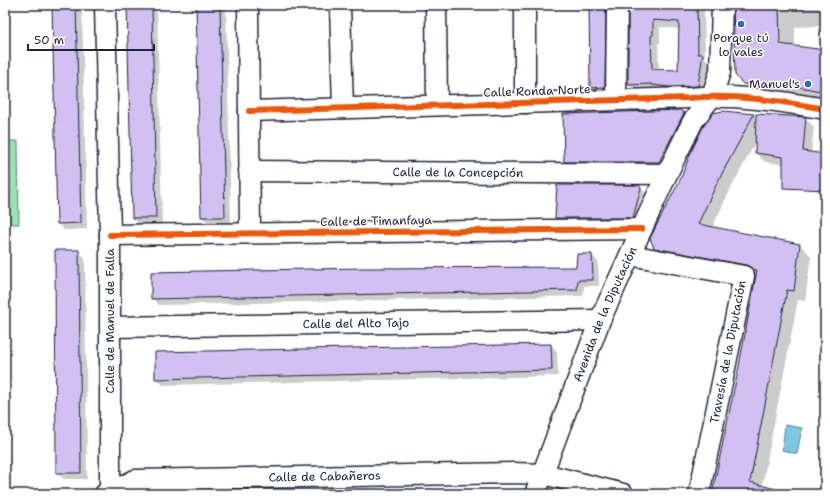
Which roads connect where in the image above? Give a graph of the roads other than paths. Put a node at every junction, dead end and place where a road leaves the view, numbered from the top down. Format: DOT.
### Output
graph roads {
  1 [pos="105,5"];
  2 [pos="248,5"];
  3 [pos="340,5"];
  4 [pos="436,5"];
  5 [pos="525,5"];
  6 [pos="617,5"];
  7 [pos="722,5"];
  8 [pos="712,96"];
  9 [pos="616,100"];
  10 [pos="525,103"];
  11 [pos="438,105"];
  12 [pos="343,108"];
  13 [pos="825,109"];
  14 [pos="249,111"];
  15 [pos="249,171"];
  16 [pos="667,174"];
  17 [pos="642,229"];
  18 [pos="250,233"];
  19 [pos="110,235"];
  20 [pos="630,255"];
  21 [pos="600,320"];
  22 [pos="111,327"];
  23 [pos="544,474"];
  24 [pos="108,494"];
  25 [pos="535,494"];
  26 [pos="623,494"];
  27 [pos="699,494"];
  1 -- 19 [label="street, Calle de Manuel de Falla"];
  2 -- 14 [label="street"];
  3 -- 12 [label="street"];
  4 -- 11 [label="street"];
  5 -- 10 [label="street"];
  6 -- 9 [label="street"];
  7 -- 8 [label="street, Avenida de la Diputación"];
  8 -- 9 [label="street, Calle Ronda Norte"];
  8 -- 13 [label="street, Calle Ronda Norte"];
  8 -- 16 [label="street, Avenida de la Diputación"];
  9 -- 10 [label="street, Calle Ronda Norte"];
  10 -- 11 [label="street, Calle Ronda Norte"];
  11 -- 12 [label="street, Calle Ronda Norte"];
  12 -- 14 [label="street, Calle Ronda Norte"];
  14 -- 15 [label="street"];
  15 -- 16 [label="street, Calle de la Concepción"];
  15 -- 18 [label="street"];
  16 -- 17 [label="street, Avenida de la Diputación"];
  17 -- 18 [label="street, Calle de Timanfaya"];
  17 -- 20 [label="street, Avenida de la Diputación"];
  18 -- 19 [label="street, Calle de Timanfaya"];
  19 -- 22 [label="street, Calle de Manuel de Falla"];
  20 -- 21 [label="street, Avenida de la Diputación"];
  20 -- 27 [label="street, Travesía de la Diputación"];
  21 -- 22 [label="street, Calle del Alto Tajo"];
  21 -- 23 [label="street, Avenida de la Diputación"];
  22 -- 24 [label="street, Calle de Manuel de Falla"];
  23 -- 24 [label="street, Calle de Cabañeros"];
  23 -- 25 [label="street, Avenida de la Diputación"];
  23 -- 26 [label="street, Calle de Cabañeros"];
}
